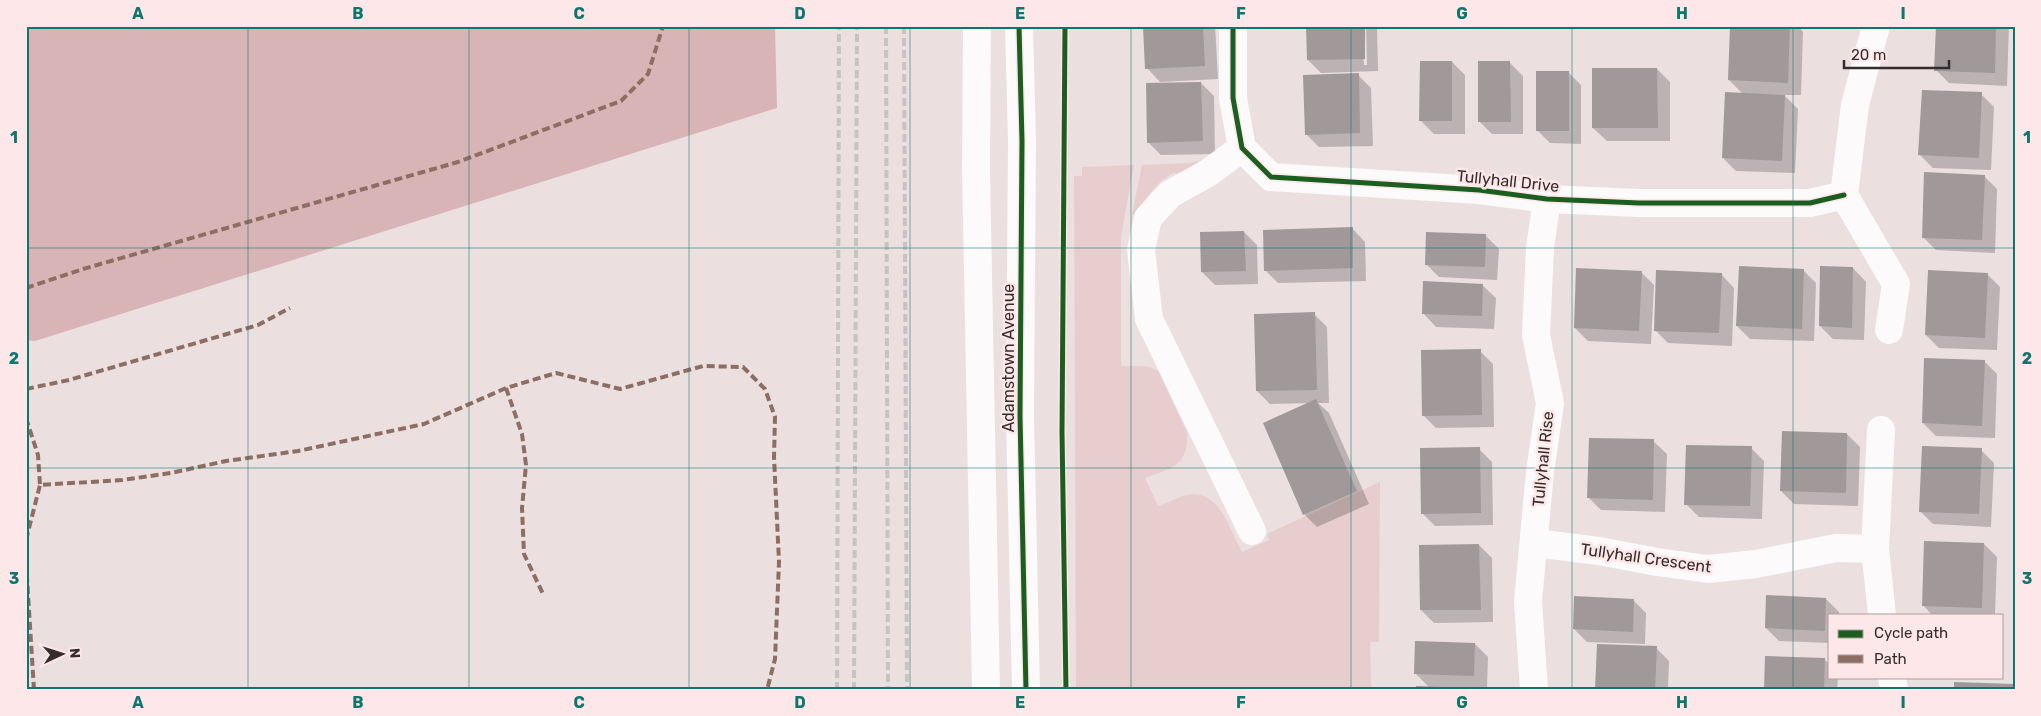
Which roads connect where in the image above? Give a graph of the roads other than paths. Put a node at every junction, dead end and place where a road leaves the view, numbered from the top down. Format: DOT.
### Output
graph roads {
  1 [pos="977,26"];
  2 [pos="1019,26"];
  3 [pos="1233,26"];
  4 [pos="1876,26"];
  5 [pos="1242,148"];
  6 [pos="1844,195"];
  7 [pos="1546,199"];
  8 [pos="1890,330"];
  9 [pos="1881,430"];
  10 [pos="1252,531"];
  11 [pos="1535,543"];
  12 [pos="1875,549"];
  13 [pos="1882,614"];
  14 [pos="986,690"];
  15 [pos="1026,690"];
  16 [pos="1534,690"];
  1 -- 14 [label="street, Adamstown Avenue"];
  2 -- 15 [label="street, Adamstown Avenue"];
  3 -- 5 [label="street"];
  4 -- 6 [label="street"];
  5 -- 7 [label="street, Tullyhall Drive"];
  5 -- 10 [label="street"];
  6 -- 7 [label="street, Tullyhall Drive"];
  6 -- 8 [label="street"];
  7 -- 11 [label="street, Tullyhall Rise"];
  9 -- 12 [label="street"];
  11 -- 12 [label="street, Tullyhall Crescent"];
  11 -- 16 [label="street, Tullyhall Rise"];
  12 -- 13 [label="street"];
}
